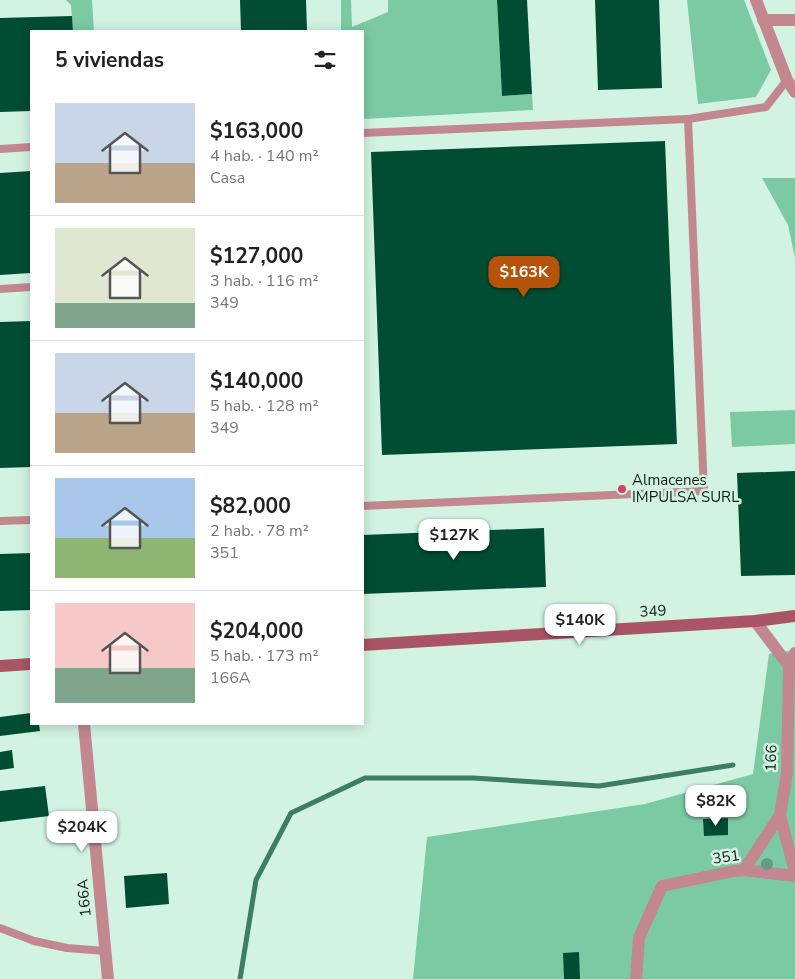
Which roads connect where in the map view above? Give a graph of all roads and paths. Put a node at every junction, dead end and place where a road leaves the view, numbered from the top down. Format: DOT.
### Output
graph roads {
  1 [pos="756,0"];
  2 [pos="763,20"];
  3 [pos="795,20"];
  4 [pos="787,80"];
  5 [pos="795,92"];
  6 [pos="688,119"];
  7 [pos="364,133"];
  8 [pos="30,148"];
  9 [pos="0,149"];
  10 [pos="30,288"];
  11 [pos="0,289"];
  12 [pos="364,506"];
  13 [pos="30,520"];
  14 [pos="0,521"];
  15 [pos="795,616"];
  16 [pos="755,621"];
  17 [pos="364,645"];
  18 [pos="795,653"];
  19 [pos="30,664"];
  20 [pos="0,666"];
  21 [pos="789,666"];
  22 [pos="84,725"];
  23 [pos="780,816"];
  24 [pos="744,870"];
  25 [pos="795,874"];
  26 [pos="0,928"];
  27 [pos="105,951"];
  28 [pos="108,979"];
  29 [pos="636,979"];
  1 -- 2 [label="street"];
  2 -- 3 [label="street"];
  2 -- 4 [label="street"];
  4 -- 5 [label="street"];
  4 -- 6 [label="lane"];
  6 -- 7 [label="lane"];
  6 -- 12 [label="lane"];
  8 -- 9 [label="lane"];
  10 -- 11 [label="lane"];
  13 -- 14 [label="lane"];
  15 -- 16 [label="street, 349"];
  16 -- 17 [label="street, 349"];
  16 -- 21 [label="street"];
  18 -- 21 [label="street, 166"];
  19 -- 20 [label="street"];
  21 -- 23 [label="street, 166"];
  22 -- 27 [label="street, 166A"];
  23 -- 24 [label="street, 166"];
  23 -- 25 [label="street"];
  24 -- 25 [label="street, 351"];
  24 -- 29 [label="street, 351"];
  26 -- 27 [label="lane"];
  27 -- 28 [label="street, 166A"];
}
